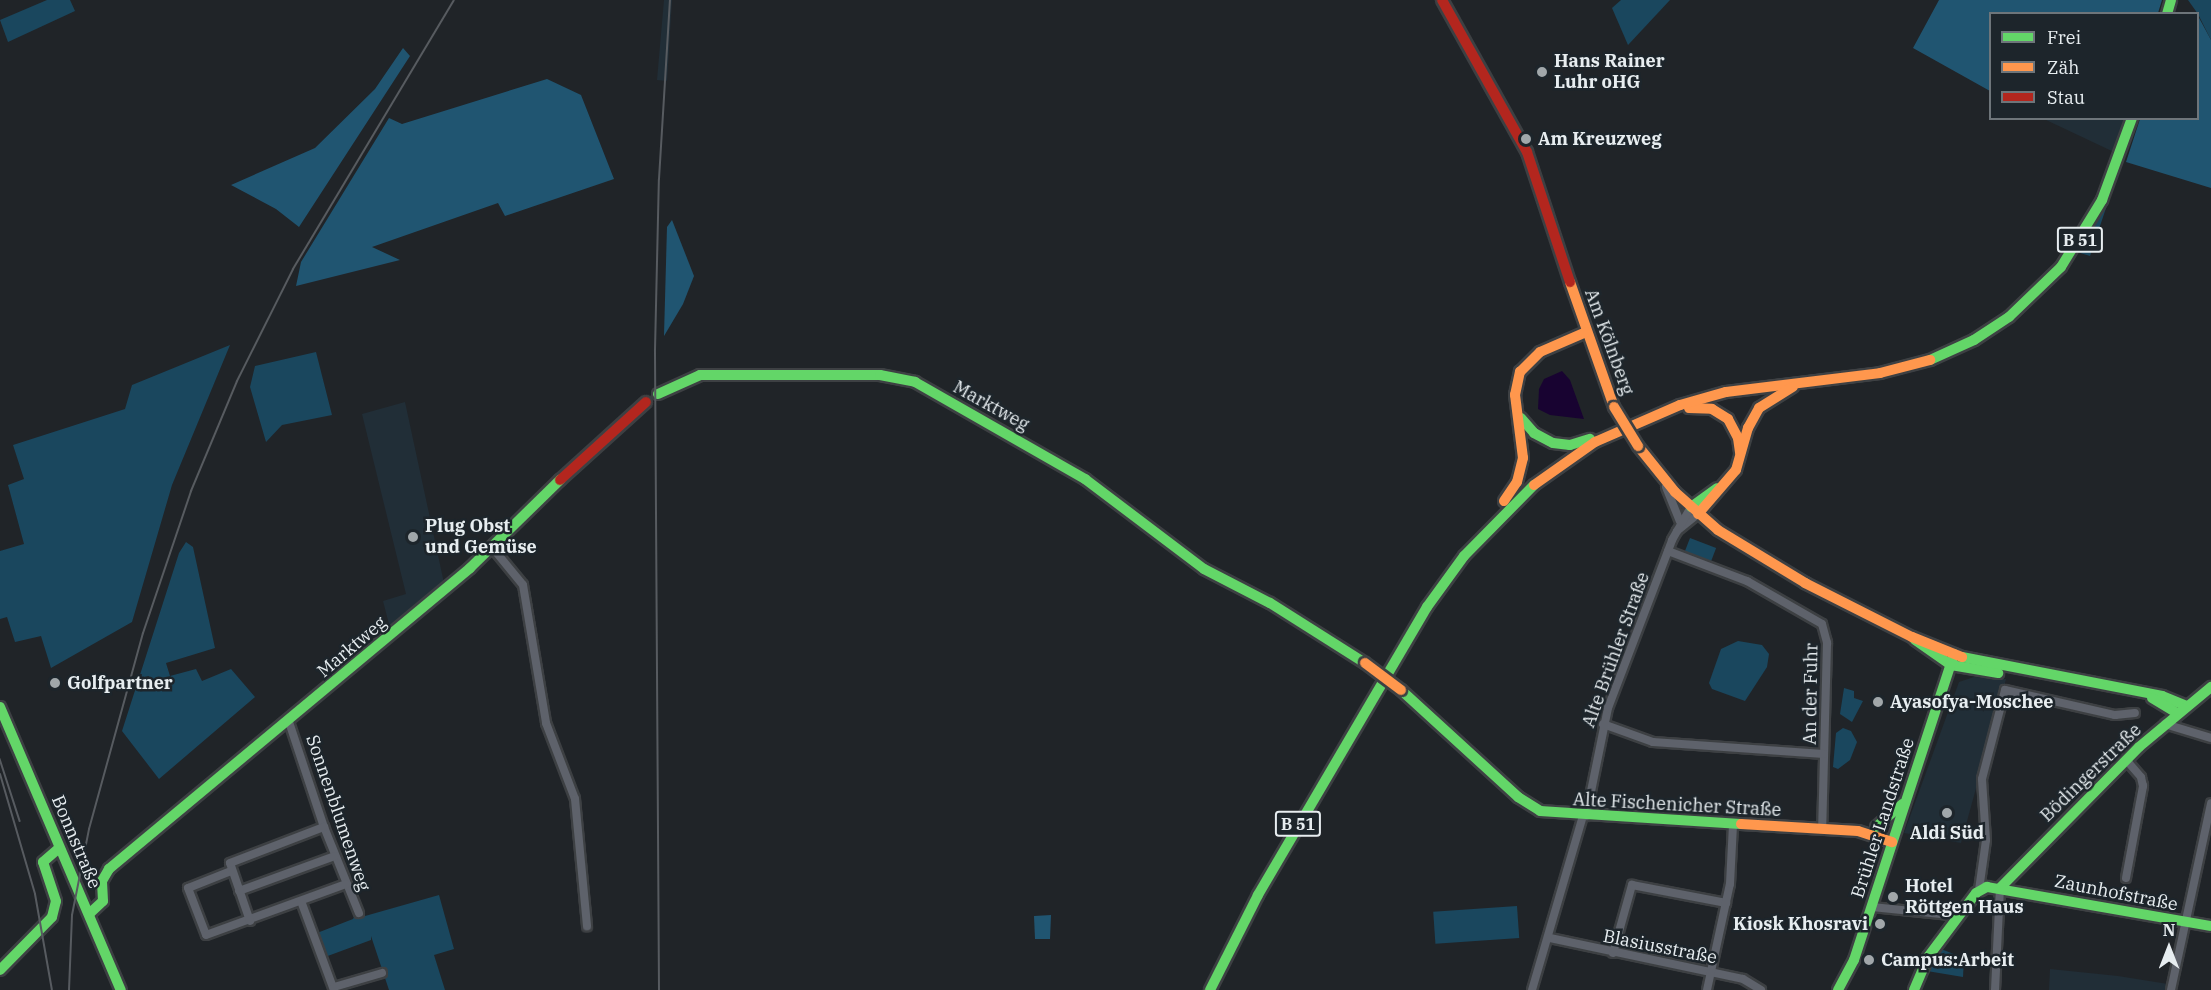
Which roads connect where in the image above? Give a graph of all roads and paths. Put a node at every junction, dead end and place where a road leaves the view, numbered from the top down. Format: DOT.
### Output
graph roads {
  1 [pos="1442,0"];
  2 [pos="2131,120"];
  3 [pos="1587,336"];
  4 [pos="1803,382"];
  5 [pos="658,394"];
  6 [pos="646,402"];
  7 [pos="1662,411"];
  8 [pos="1518,413"];
  9 [pos="1612,433"];
  10 [pos="1740,461"];
  11 [pos="1657,471"];
  12 [pos="1695,510"];
  13 [pos="1680,521"];
  14 [pos="1490,527"];
  15 [pos="1676,532"];
  16 [pos="492,546"];
  17 [pos="1668,551"];
  18 [pos="1952,660"];
  19 [pos="1972,671"];
  20 [pos="2022,673"];
  21 [pos="2211,687"];
  22 [pos="1401,690"];
  23 [pos="2142,694"];
  24 [pos="2187,706"];
  25 [pos="0,707"];
  26 [pos="1938,709"];
  27 [pos="2135,713"];
  28 [pos="2178,713"];
  29 [pos="289,722"];
  30 [pos="1603,724"];
  31 [pos="2165,724"];
  32 [pos="2211,738"];
  33 [pos="1824,754"];
  34 [pos="2126,760"];
  35 [pos="1907,796"];
  36 [pos="2211,803"];
  37 [pos="1584,816"];
  38 [pos="1733,824"];
  39 [pos="324,827"];
  40 [pos="1876,827"];
  41 [pos="1822,829"];
  42 [pos="1896,829"];
  43 [pos="1858,831"];
  44 [pos="1892,842"];
  45 [pos="59,848"];
  46 [pos="335,855"];
  47 [pos="231,871"];
  48 [pos="2126,878"];
  49 [pos="346,884"];
  50 [pos="2000,888"];
  51 [pos="1979,890"];
  52 [pos="239,891"];
  53 [pos="301,901"];
  54 [pos="1726,903"];
  55 [pos="1872,907"];
  56 [pos="1962,911"];
  57 [pos="359,913"];
  58 [pos="1944,913"];
  59 [pos="89,914"];
  60 [pos="250,921"];
  61 [pos="2186,923"];
  62 [pos="587,926"];
  63 [pos="2211,926"];
  64 [pos="1949,929"];
  65 [pos="1550,938"];
  66 [pos="1613,953"];
  67 [pos="0,970"];
  68 [pos="382,973"];
  69 [pos="1714,973"];
  70 [pos="334,989"];
  71 [pos="1840,989"];
  72 [pos="121,990"];
  73 [pos="1210,990"];
  74 [pos="1532,990"];
  75 [pos="1707,990"];
  76 [pos="1761,990"];
  77 [pos="1914,990"];
  78 [pos="1995,990"];
  79 [pos="2171,990"];
  1 -- 3 [label="main road, Am Kölnberg"];
  2 -- 4 [label="main road, B 51"];
  3 -- 8 [label="main road"];
  3 -- 11 [label="main road, Am Kölnberg, bridge"];
  4 -- 7 [label="main road, B 51"];
  4 -- 10 [label="main road"];
  5 -- 22 [label="main road, Marktweg, bridge"];
  6 -- 16 [label="main road, Marktweg"];
  7 -- 9 [label="main road, B 51"];
  7 -- 10 [label="main road"];
  8 -- 9 [label="main road"];
  8 -- 14 [label="main road"];
  9 -- 14 [label="main road, B 51"];
  10 -- 12 [label="main road"];
  11 -- 12 [label="main road, Am Kölnberg"];
  11 -- 13 [label="street"];
  12 -- 13 [label="street, Alte Brühler Straße"];
  12 -- 15 [label="street, Alte Brühler Straße"];
  12 -- 18 [label="main road, Am Kölnberg"];
  13 -- 15 [label="street, Alte Brühler Straße"];
  14 -- 73 [label="main road, B 51"];
  15 -- 17 [label="street, Alte Brühler Straße"];
  16 -- 29 [label="main road, Marktweg"];
  16 -- 62 [label="street"];
  17 -- 30 [label="street, Alte Brühler Straße"];
  17 -- 33 [label="street, An der Fuhr"];
  18 -- 19 [label="main road, Am Kölnberg"];
  18 -- 20 [label="main road, Am Kölnberg"];
  18 -- 26 [label="main road, Brühler Landstraße"];
  19 -- 20 [label="main road, Am Kölnberg"];
  19 -- 26 [label="main road"];
  20 -- 23 [label="main road, Am Kölnberg"];
  21 -- 24 [label="main road, Bödingerstraße"];
  22 -- 37 [label="main road, Alte Fischenicher Straße"];
  23 -- 24 [label="main road, Am Kölnberg"];
  23 -- 28 [label="main road, Am Kölnberg"];
  23 -- 31 [label="main road"];
  24 -- 28 [label="main road, Bödingerstraße"];
  25 -- 45 [label="main road, Bonnstraße"];
  26 -- 35 [label="main road, Brühler Landstraße"];
  27 -- 51 [label="street"];
  28 -- 31 [label="main road, Bödingerstraße"];
  29 -- 39 [label="street, Sonnenblumenweg"];
  29 -- 59 [label="main road, Marktweg"];
  30 -- 33 [label="street"];
  30 -- 37 [label="street, Alte Brühler Straße"];
  31 -- 32 [label="street"];
  31 -- 34 [label="main road, Bödingerstraße"];
  33 -- 41 [label="street, An der Fuhr"];
  34 -- 48 [label="street"];
  34 -- 50 [label="main road, Bödingerstraße"];
  35 -- 40 [label="main road"];
  35 -- 42 [label="main road, Brühler Landstraße"];
  36 -- 61 [label="street"];
  37 -- 38 [label="main road, Alte Fischenicher Straße"];
  37 -- 65 [label="street, Alte Brühler Straße"];
  38 -- 41 [label="main road, Alte Fischenicher Straße"];
  38 -- 54 [label="street"];
  39 -- 46 [label="street, Sonnenblumenweg"];
  39 -- 47 [label="street"];
  40 -- 42 [label="main road"];
  40 -- 43 [label="main road"];
  41 -- 43 [label="main road, Alte Fischenicher Straße"];
  42 -- 44 [label="main road, Brühler Landstraße"];
  43 -- 44 [label="main road"];
  44 -- 55 [label="main road, Brühler Landstraße"];
  45 -- 59 [label="main road, Bonnstraße"];
  45 -- 67 [label="main road"];
  46 -- 49 [label="street, Sonnenblumenweg"];
  46 -- 52 [label="street"];
  47 -- 52 [label="street"];
  47 -- 60 [label="street"];
  49 -- 53 [label="street"];
  49 -- 57 [label="street, Sonnenblumenweg"];
  50 -- 51 [label="main road, Zaunhofstraße"];
  50 -- 61 [label="main road, Zaunhofstraße"];
  50 -- 78 [label="street"];
  51 -- 56 [label="main road"];
  52 -- 60 [label="street"];
  53 -- 60 [label="street"];
  53 -- 70 [label="street"];
  54 -- 66 [label="street"];
  54 -- 69 [label="street"];
  55 -- 58 [label="street"];
  55 -- 71 [label="main road, Brühler Landstraße"];
  56 -- 58 [label="street"];
  56 -- 64 [label="main road"];
  58 -- 64 [label="street"];
  59 -- 72 [label="main road, Bonnstraße"];
  61 -- 63 [label="main road, Zaunhofstraße"];
  61 -- 79 [label="street"];
  64 -- 77 [label="main road"];
  65 -- 66 [label="street, Blasiusstraße"];
  65 -- 74 [label="street, Alte Brühler Straße"];
  66 -- 69 [label="street, Blasiusstraße"];
  68 -- 70 [label="street"];
  69 -- 75 [label="street"];
  69 -- 76 [label="street, Blasiusstraße"];
}
